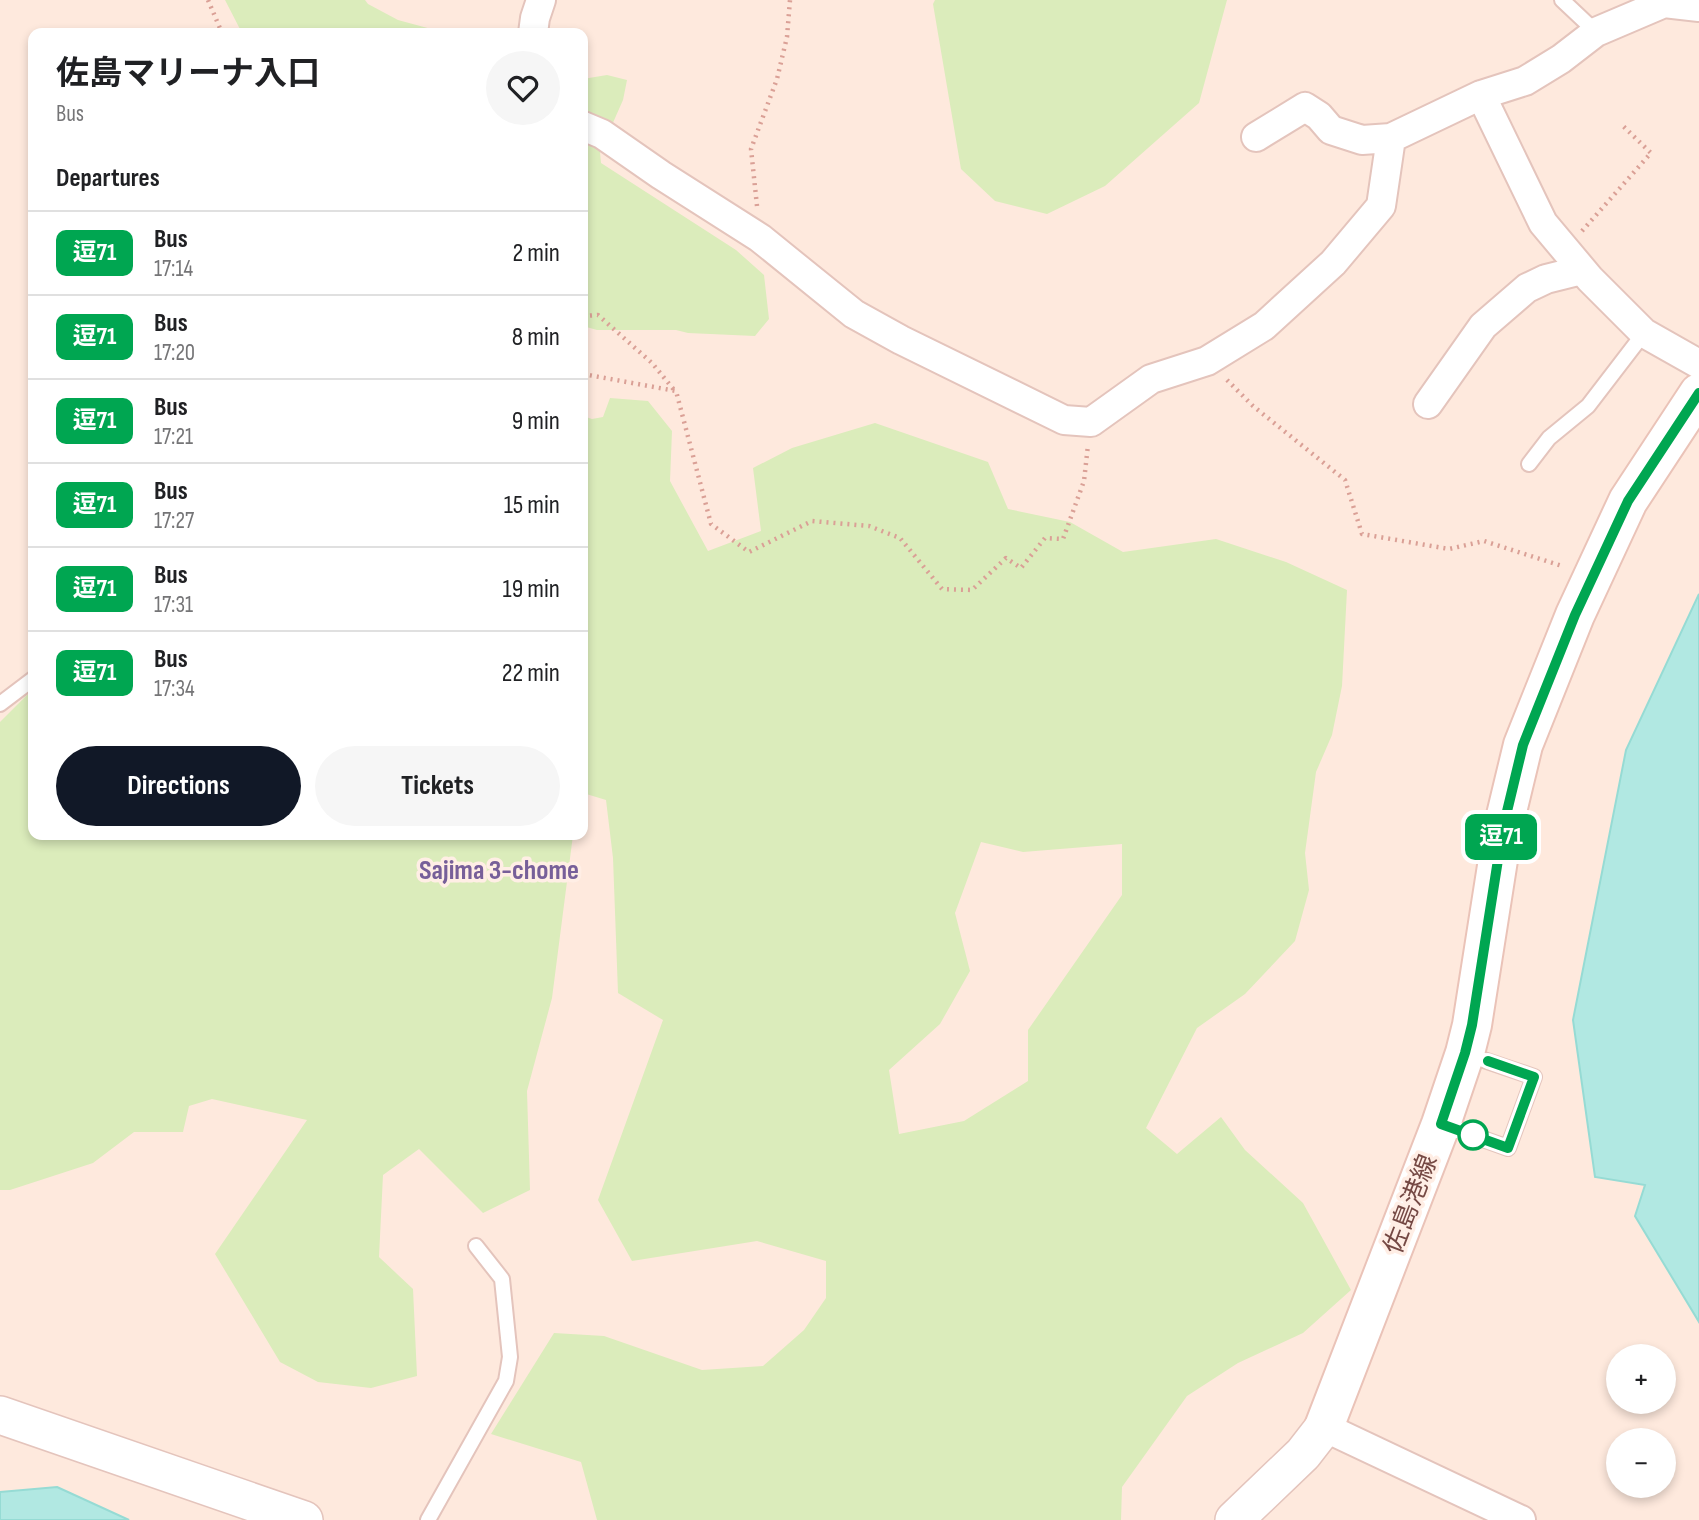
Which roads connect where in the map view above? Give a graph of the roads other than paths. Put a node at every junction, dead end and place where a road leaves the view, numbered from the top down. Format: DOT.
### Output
graph roads {
  1 [pos="541,0"];
  2 [pos="1562,0"];
  3 [pos="1663,1"];
  4 [pos="1699,7"];
  5 [pos="534,28"];
  6 [pos="1595,32"];
  7 [pos="1480,94"];
  8 [pos="588,128"];
  9 [pos="1256,137"];
  10 [pos="1391,138"];
  11 [pos="1574,260"];
  12 [pos="1644,333"];
  13 [pos="1699,364"];
  14 [pos="1699,393"];
  15 [pos="1428,404"];
  16 [pos="1529,464"];
  17 [pos="28,683"];
  18 [pos="0,704"];
  19 [pos="1465,1053"];
  20 [pos="1441,1124"];
  21 [pos="476,1246"];
  22 [pos="0,1415"];
  23 [pos="1324,1427"];
  24 [pos="304,1520"];
  25 [pos="428,1520"];
  26 [pos="1234,1520"];
  27 [pos="1521,1520"];
  1 -- 5 [label="street"];
  2 -- 6 [label="lane"];
  3 -- 4 [label="street"];
  3 -- 6 [label="street"];
  6 -- 7 [label="street"];
  7 -- 10 [label="street"];
  7 -- 11 [label="street"];
  8 -- 10 [label="street"];
  9 -- 10 [label="street"];
  11 -- 12 [label="street"];
  11 -- 15 [label="street"];
  12 -- 13 [label="street"];
  12 -- 16 [label="lane"];
  14 -- 19 [label="main road, 佐島港線"];
  17 -- 18 [label="lane"];
  19 -- 20 [label="main road, 佐島港線"];
  19 -- 20 [label="lane"];
  20 -- 23 [label="main road, 佐島港線"];
  21 -- 25 [label="lane"];
  22 -- 24 [label="street"];
  23 -- 26 [label="street"];
  23 -- 27 [label="street"];
}
